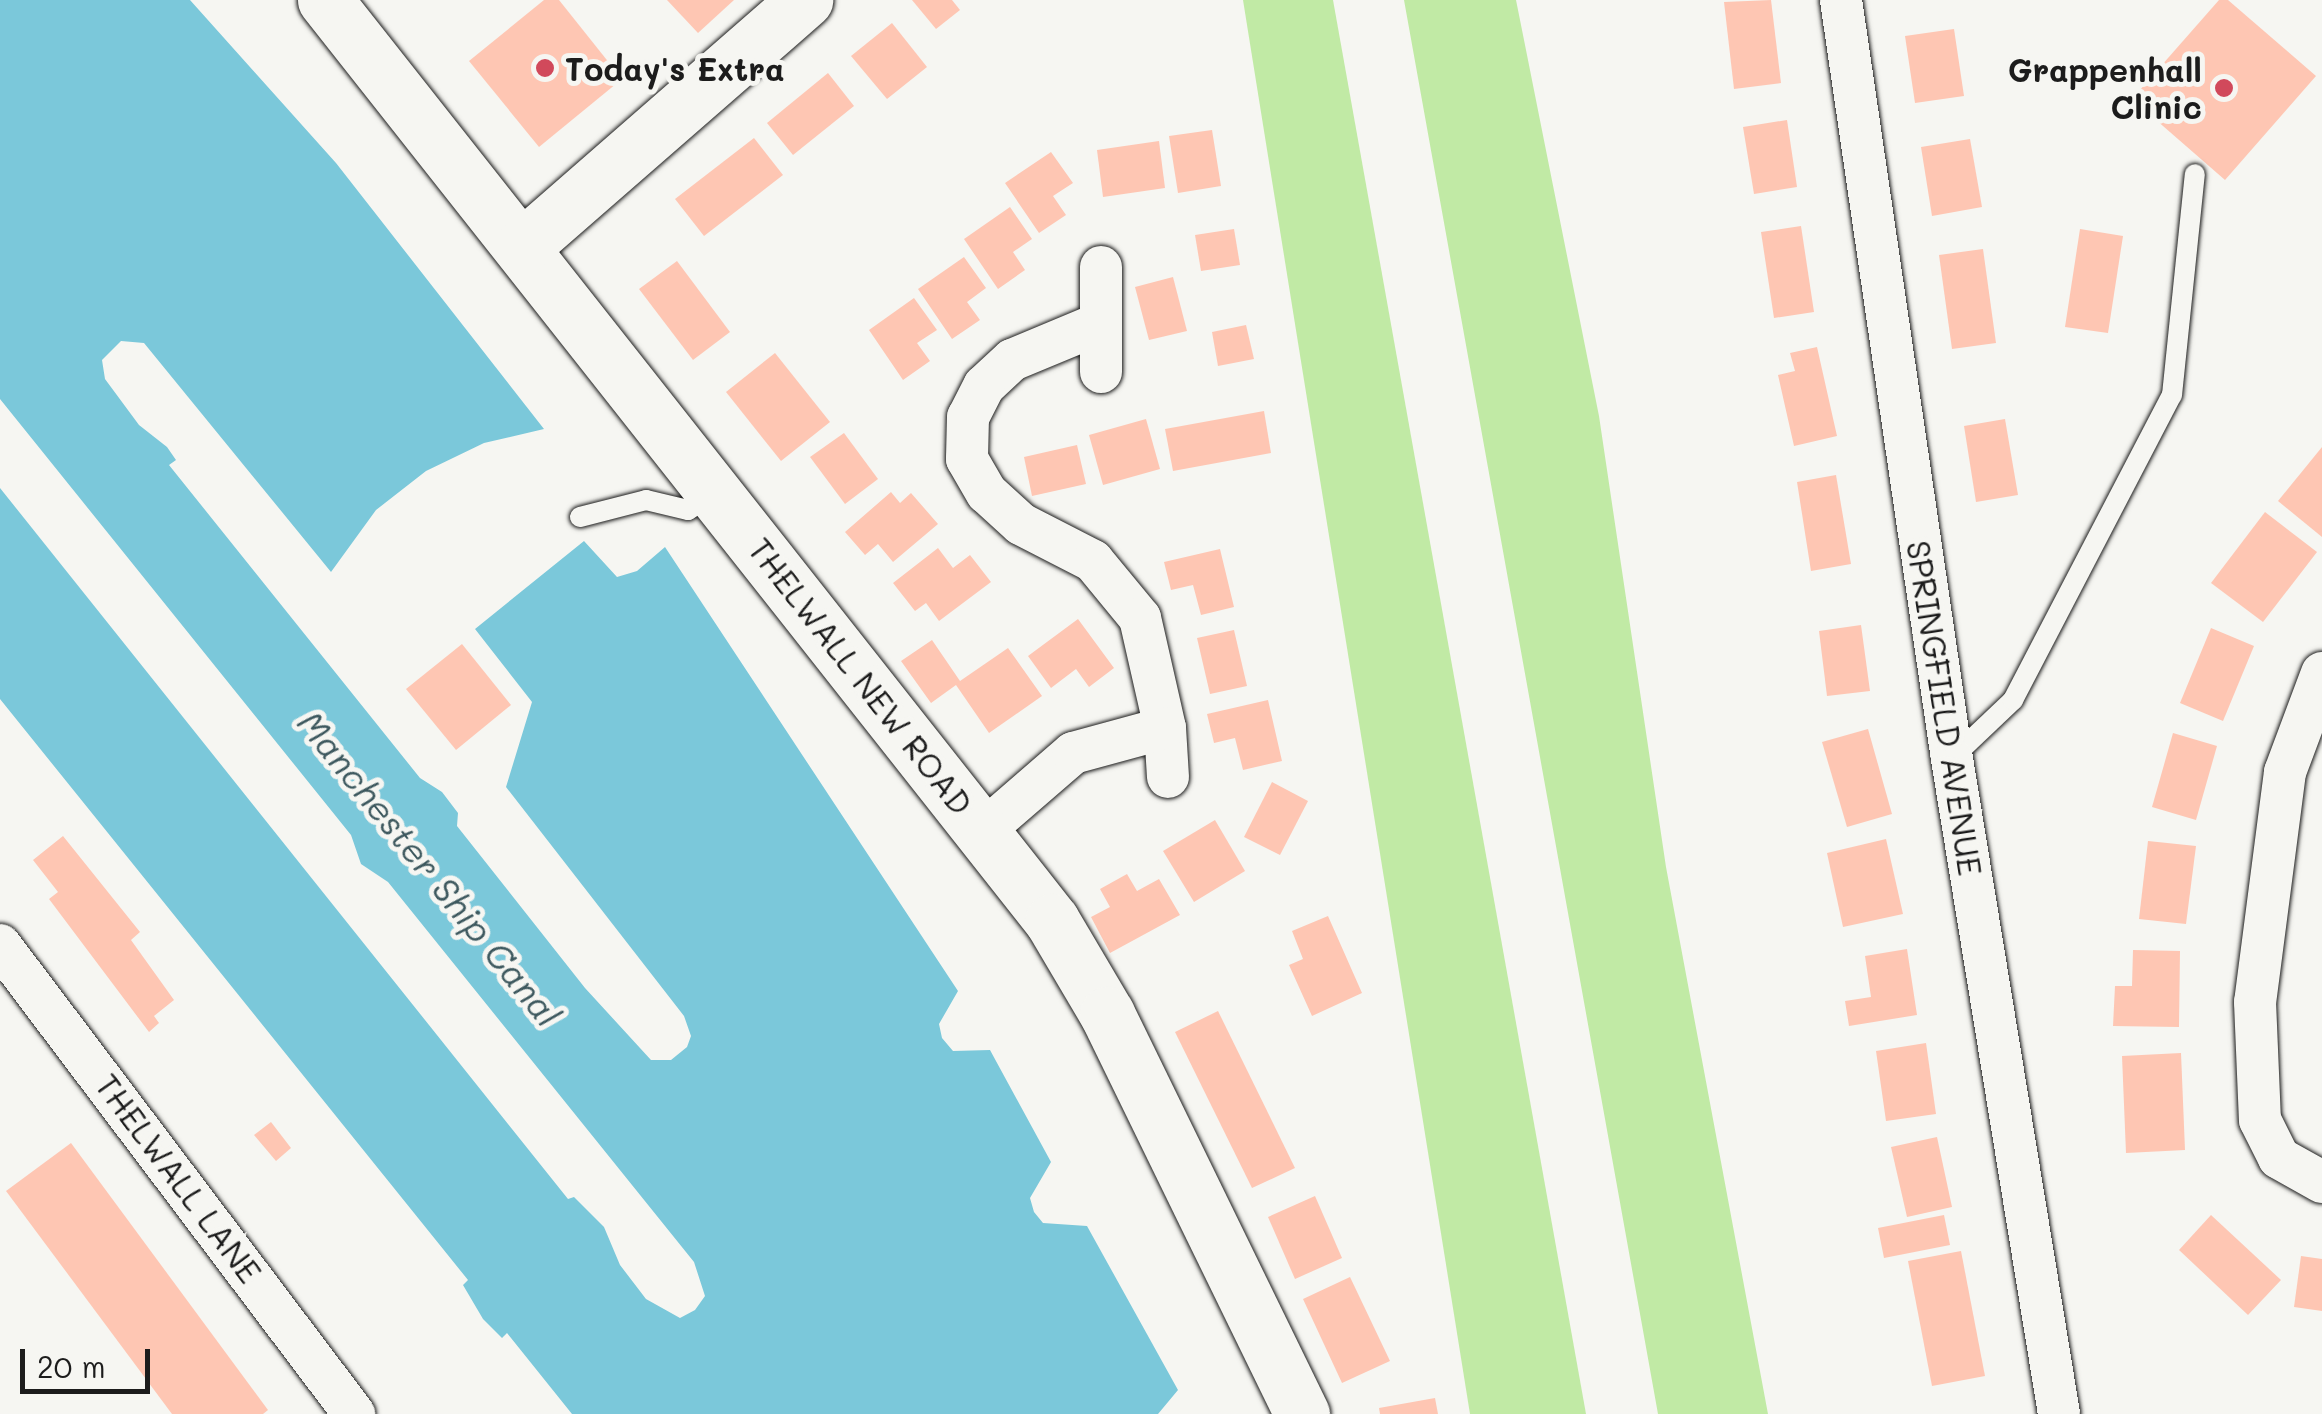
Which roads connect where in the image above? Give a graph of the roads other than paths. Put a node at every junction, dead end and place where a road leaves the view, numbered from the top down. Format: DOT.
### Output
graph roads {
  1 [pos="325,0"];
  2 [pos="805,0"];
  3 [pos="1841,0"];
  4 [pos="2194,174"];
  5 [pos="522,247"];
  6 [pos="1101,268"];
  7 [pos="1100,322"];
  8 [pos="1101,372"];
  9 [pos="716,492"];
  10 [pos="580,517"];
  11 [pos="2322,673"];
  12 [pos="1165,728"];
  13 [pos="1952,758"];
  14 [pos="1168,777"];
  15 [pos="983,831"];
  16 [pos="0,945"];
  17 [pos="2322,1182"];
  18 [pos="354,1414"];
  19 [pos="1302,1414"];
  20 [pos="2059,1414"];
  1 -- 5 [label="main road, THELWALL NEW ROAD"];
  2 -- 5 [label="main road"];
  3 -- 13 [label="street, SPRINGFIELD AVENUE"];
  4 -- 13 [label="lane"];
  5 -- 9 [label="main road, THELWALL NEW ROAD"];
  6 -- 7 [label="street"];
  7 -- 8 [label="street"];
  7 -- 12 [label="street"];
  9 -- 10 [label="lane"];
  9 -- 15 [label="main road, THELWALL NEW ROAD"];
  11 -- 17 [label="street"];
  12 -- 14 [label="street"];
  12 -- 15 [label="street"];
  13 -- 20 [label="street, SPRINGFIELD AVENUE"];
  15 -- 19 [label="main road, THELWALL NEW ROAD"];
  16 -- 18 [label="street, THELWALL LANE"];
}
